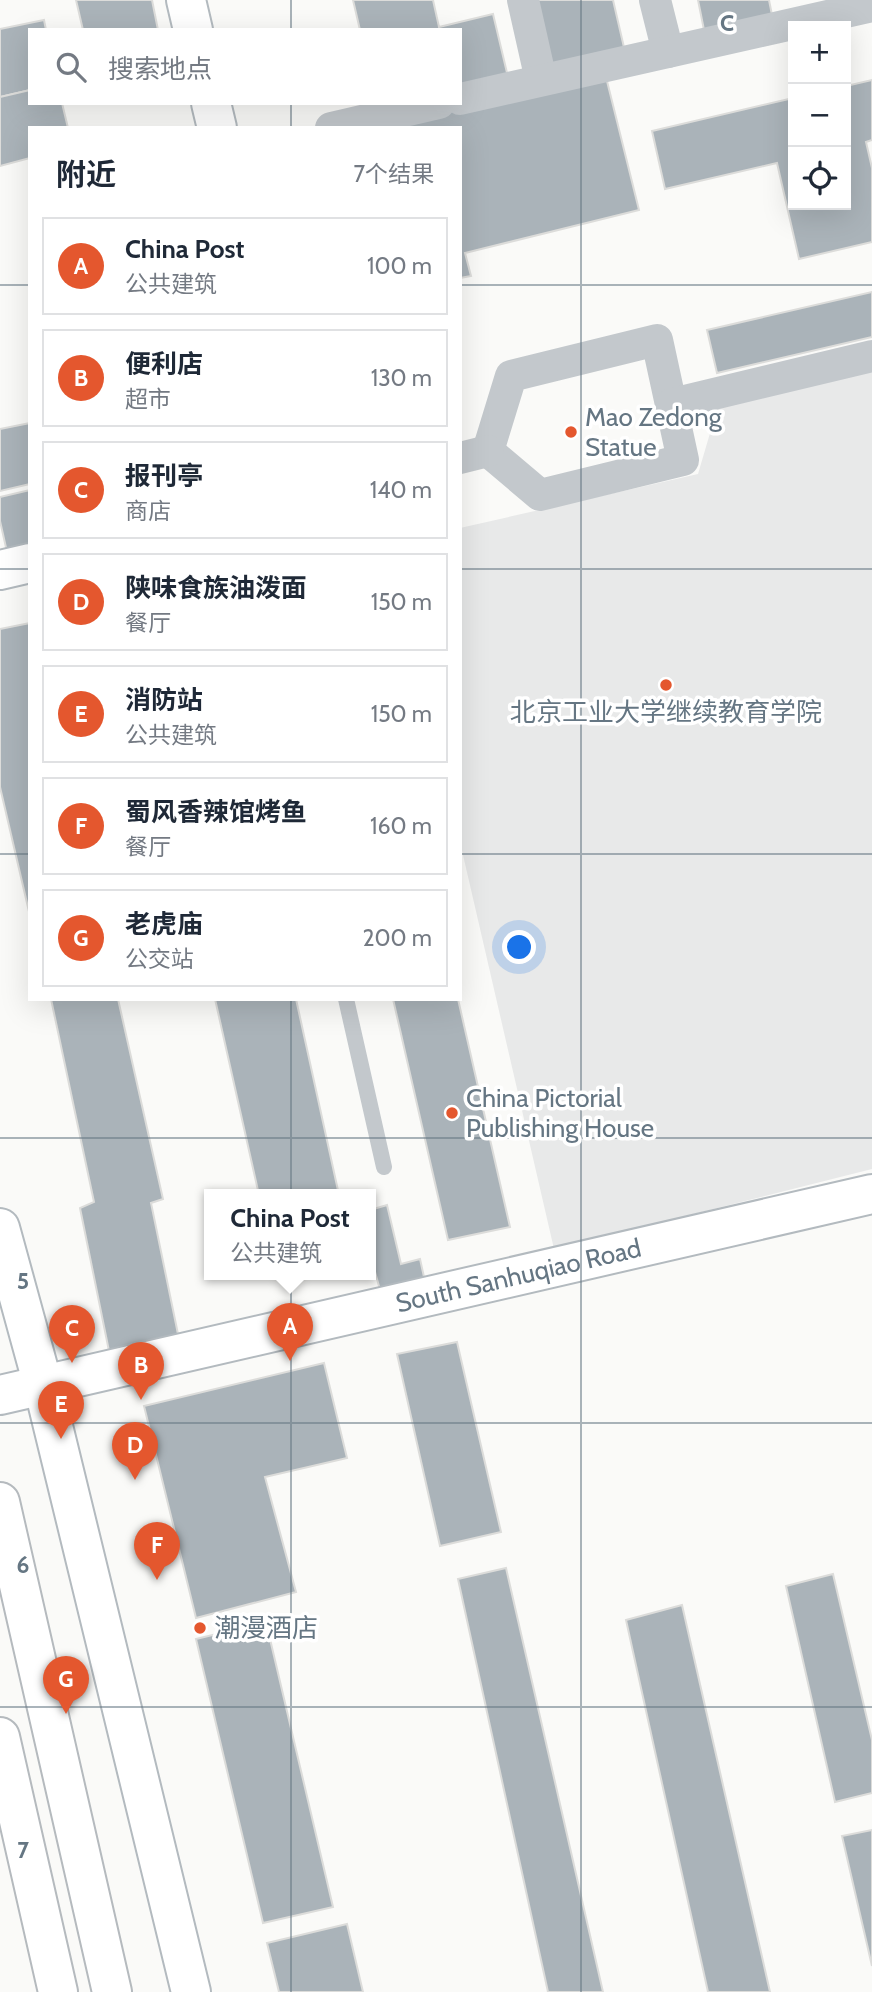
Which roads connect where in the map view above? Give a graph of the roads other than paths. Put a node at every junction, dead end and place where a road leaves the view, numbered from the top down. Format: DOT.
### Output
graph roads {
  1 [pos="186,0"];
  2 [pos="523,0"];
  3 [pos="655,0"];
  4 [pos="872,6"];
  5 [pos="816,9"];
  6 [pos="193,28"];
  7 [pos="668,52"];
  8 [pos="541,80"];
  9 [pos="462,99"];
  10 [pos="211,105"];
  11 [pos="430,105"];
  12 [pos="217,126"];
  13 [pos="340,126"];
  14 [pos="872,356"];
  15 [pos="672,404"];
  16 [pos="474,454"];
  17 [pos="28,563"];
  18 [pos="0,570"];
  19 [pos="346,1001"];
  20 [pos="384,1167"];
  21 [pos="872,1194"];
  22 [pos="0,1228"];
  23 [pos="43,1385"];
  24 [pos="0,1395"];
  25 [pos="0,1502"];
  26 [pos="0,1737"];
  27 [pos="58,1992"];
  28 [pos="112,1992"];
  29 [pos="191,1992"];
  1 -- 6 [label="street"];
  2 -- 8 [label="street"];
  3 -- 7 [label="street"];
  4 -- 5 [label="street"];
  5 -- 7 [label="street"];
  7 -- 8 [label="street"];
  8 -- 9 [label="street"];
  10 -- 12 [label="street"];
  11 -- 13 [label="street"];
  14 -- 15 [label="street"];
  15 -- 16 [label="street"];
  15 -- 16 [label="street"];
  17 -- 18 [label="street"];
  19 -- 20 [label="lane"];
  21 -- 23 [label="street, South Sanhuqiao Road"];
  22 -- 23 [label="street"];
  23 -- 24 [label="street, South Sanhuqiao Road"];
  23 -- 29 [label="street"];
  25 -- 28 [label="street"];
  26 -- 27 [label="street"];
}
